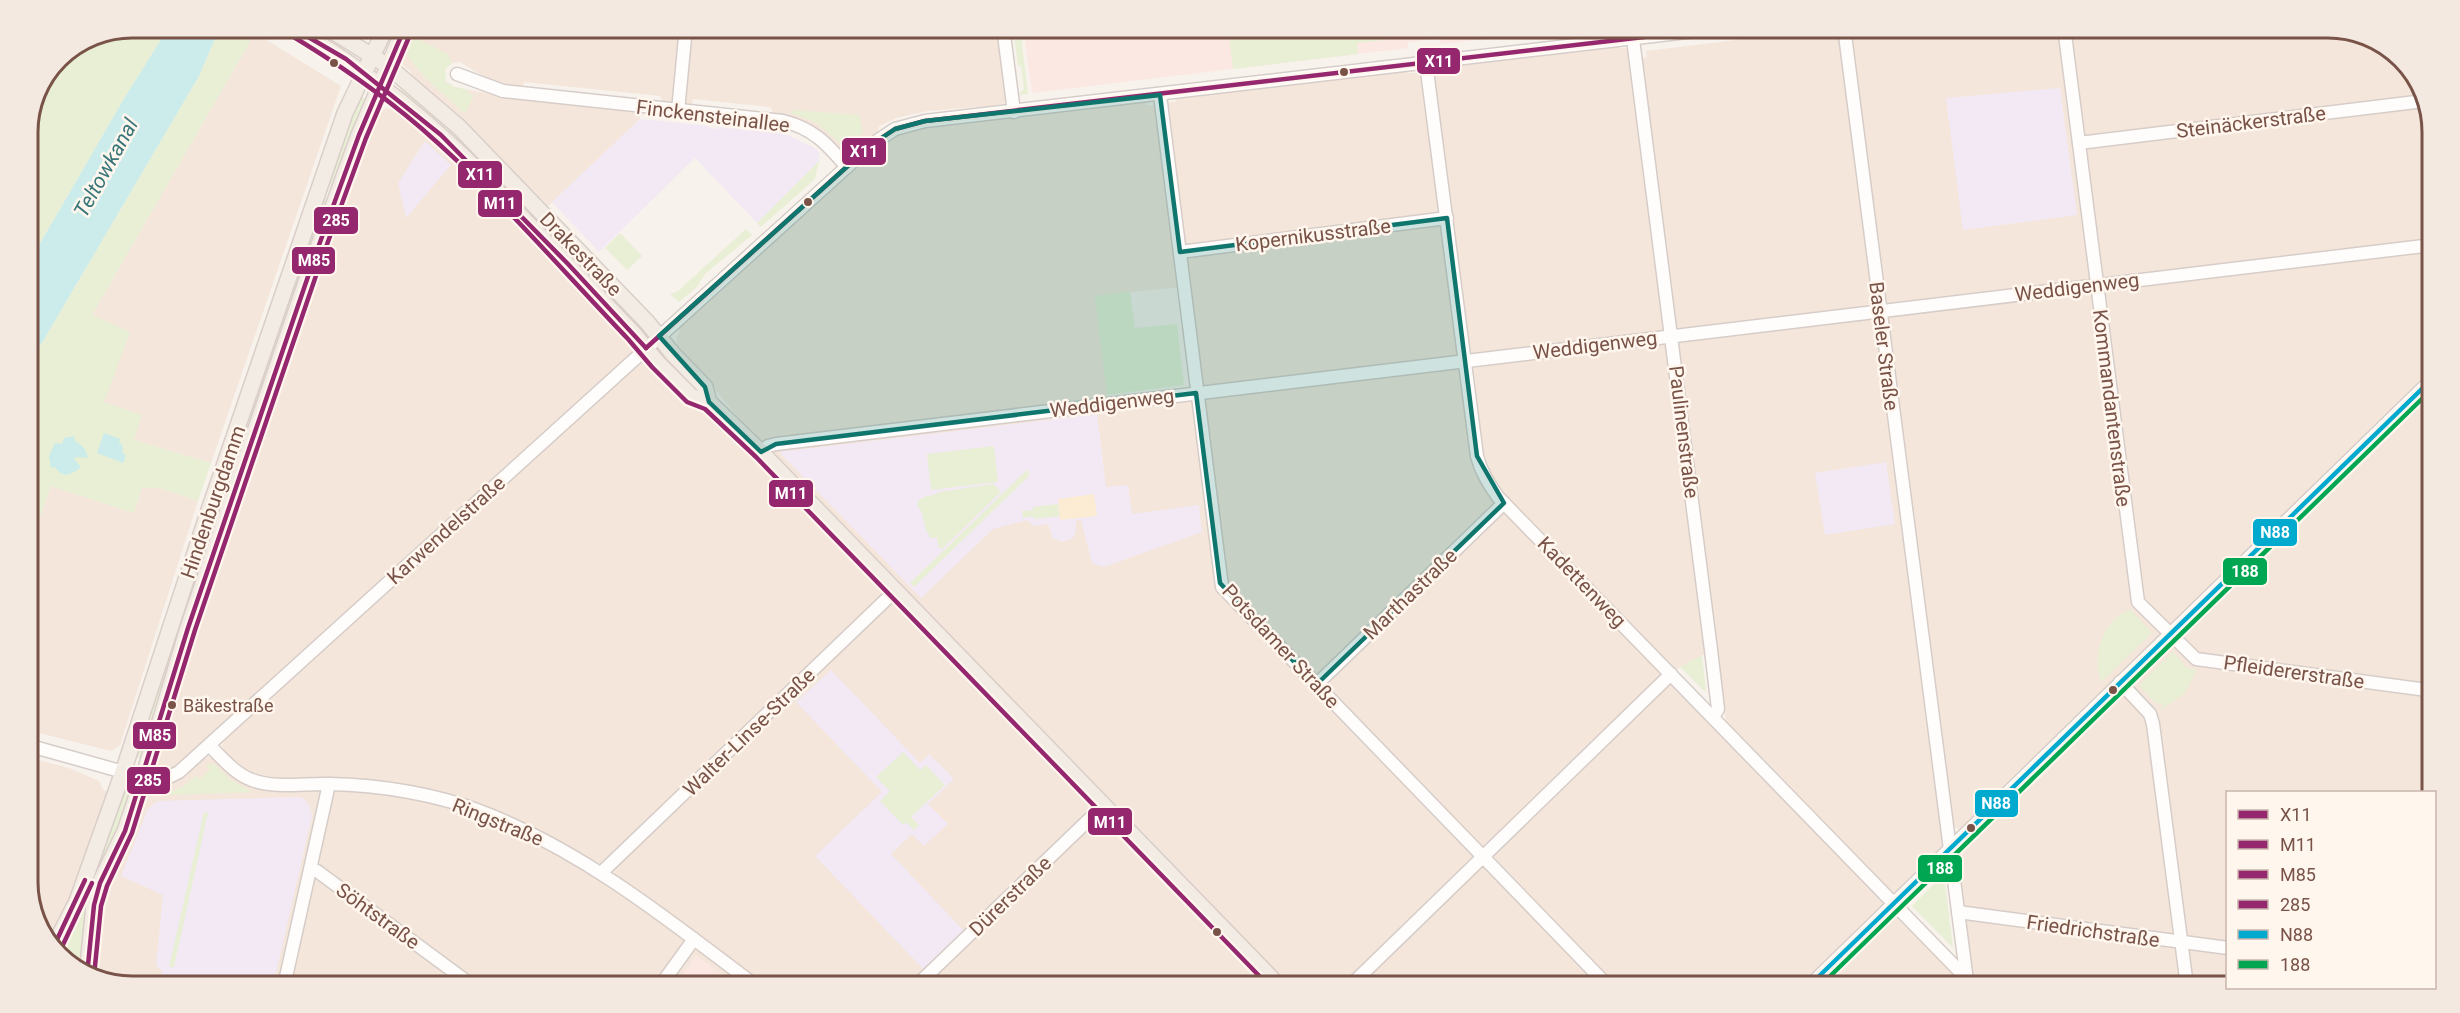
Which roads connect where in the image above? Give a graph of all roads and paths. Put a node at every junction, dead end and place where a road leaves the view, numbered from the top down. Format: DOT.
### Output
graph roads {
  1 [pos="308,37"];
  2 [pos="342,37"];
  3 [pos="381,37"];
  4 [pos="401,37"];
  5 [pos="685,37"];
  6 [pos="1004,37"];
  7 [pos="1649,37"];
  8 [pos="1845,37"];
  9 [pos="2065,37"];
  10 [pos="1633,39"];
  11 [pos="372,55"];
  12 [pos="1426,63"];
  13 [pos="388,66"];
  14 [pos="363,72"];
  15 [pos="457,74"];
  16 [pos="379,85"];
  17 [pos="1160,95"];
  18 [pos="2418,102"];
  19 [pos="678,111"];
  20 [pos="1014,112"];
  21 [pos="2079,143"];
  22 [pos="847,167"];
  23 [pos="1447,218"];
  24 [pos="2422,246"];
  25 [pos="1180,252"];
  26 [pos="2097,285"];
  27 [pos="1880,310"];
  28 [pos="659,336"];
  29 [pos="1671,336"];
  30 [pos="646,348"];
  31 [pos="1464,360"];
  32 [pos="2422,389"];
  33 [pos="1197,393"];
  34 [pos="709,402"];
  35 [pos="761,452"];
  36 [pos="1504,503"];
  37 [pos="895,591"];
  38 [pos="2170,635"];
  39 [pos="1671,674"];
  40 [pos="2120,682"];
  41 [pos="1316,685"];
  42 [pos="2422,689"];
  43 [pos="1713,717"];
  44 [pos="210,746"];
  45 [pos="38,748"];
  46 [pos="123,772"];
  47 [pos="143,778"];
  48 [pos="329,784"];
  49 [pos="1104,805"];
  50 [pos="1950,850"];
  51 [pos="1483,857"];
  52 [pos="311,870"];
  53 [pos="602,872"];
  54 [pos="1894,904"];
  55 [pos="1958,912"];
  56 [pos="57,939"];
  57 [pos="694,939"];
  58 [pos="2181,942"];
  59 [pos="2226,948"];
  60 [pos="88,965"];
  61 [pos="286,976"];
  62 [pos="459,976"];
  63 [pos="667,976"];
  64 [pos="743,976"];
  65 [pos="926,976"];
  66 [pos="1269,976"];
  67 [pos="1360,976"];
  68 [pos="1598,976"];
  69 [pos="1819,976"];
  70 [pos="1962,976"];
  71 [pos="1968,976"];
  72 [pos="2186,976"];
  1 -- 14 [label="main road, Drakestraße"];
  2 -- 11 [label="main road, Drakestraße"];
  3 -- 11 [label="main road, Hindenburgdamm"];
  4 -- 13 [label="main road, Hindenburgdamm"];
  5 -- 19 [label="street"];
  6 -- 20 [label="street"];
  7 -- 10 [label="street"];
  8 -- 27 [label="street, Baseler Straße"];
  9 -- 21 [label="street, Kommandantenstraße"];
  10 -- 12 [label="street"];
  10 -- 29 [label="street, Paulinenstraße"];
  11 -- 13 [label="main road, Drakestraße"];
  11 -- 14 [label="main road, Hindenburgdamm"];
  12 -- 17 [label="street"];
  12 -- 23 [label="street, Kadettenweg"];
  13 -- 16 [label="main road, Hindenburgdamm"];
  13 -- 28 [label="main road, Drakestraße"];
  14 -- 16 [label="main road, Drakestraße"];
  14 -- 46 [label="main road, Hindenburgdamm"];
  15 -- 19 [label="street, Finckensteinallee"];
  16 -- 30 [label="main road, Drakestraße"];
  16 -- 47 [label="main road, Hindenburgdamm"];
  17 -- 20 [label="street"];
  17 -- 25 [label="street, Potsdamer Straße"];
  18 -- 21 [label="street, Steinäckerstraße"];
  19 -- 22 [label="street, Finckensteinallee"];
  20 -- 22 [label="street"];
  21 -- 26 [label="street, Kommandantenstraße"];
  22 -- 28 [label="street, Karwendelstraße"];
  23 -- 25 [label="street, Kopernikusstraße"];
  23 -- 31 [label="street, Kadettenweg"];
  24 -- 26 [label="street, Weddigenweg"];
  25 -- 33 [label="street, Potsdamer Straße"];
  26 -- 27 [label="street, Weddigenweg"];
  26 -- 38 [label="street, Kommandantenstraße"];
  27 -- 29 [label="street, Weddigenweg"];
  27 -- 50 [label="street, Baseler Straße"];
  28 -- 30 [label="street, Karwendelstraße"];
  28 -- 34 [label="main road, Drakestraße"];
  29 -- 31 [label="street, Weddigenweg"];
  29 -- 43 [label="street, Paulinenstraße"];
  30 -- 34 [label="main road, Drakestraße"];
  30 -- 44 [label="street, Karwendelstraße"];
  31 -- 33 [label="street, Weddigenweg"];
  31 -- 36 [label="street, Kadettenweg"];
  32 -- 38 [label="street"];
  33 -- 35 [label="street, Weddigenweg"];
  33 -- 41 [label="street, Potsdamer Straße"];
  34 -- 35 [label="main road, Drakestraße"];
  35 -- 37 [label="main road, Drakestraße"];
  36 -- 39 [label="street, Kadettenweg"];
  36 -- 41 [label="street, Marthastraße"];
  37 -- 49 [label="main road, Drakestraße"];
  37 -- 53 [label="street, Walter-Linse-Straße"];
  38 -- 40 [label="street"];
  38 -- 42 [label="street, Pfleidererstraße"];
  39 -- 43 [label="street, Kadettenweg"];
  39 -- 51 [label="street"];
  40 -- 50 [label="street"];
  40 -- 58 [label="street"];
  41 -- 51 [label="street, Potsdamer Straße"];
  43 -- 54 [label="street, Kadettenweg"];
  44 -- 47 [label="street, Karwendelstraße"];
  44 -- 48 [label="street, Ringstraße"];
  45 -- 46 [label="street"];
  46 -- 47 [label="street"];
  46 -- 56 [label="main road, Hindenburgdamm"];
  47 -- 60 [label="main road, Hindenburgdamm"];
  48 -- 52 [label="street"];
  48 -- 53 [label="street, Ringstraße"];
  49 -- 65 [label="street, Dürerstraße"];
  49 -- 66 [label="main road, Drakestraße"];
  50 -- 54 [label="street"];
  50 -- 55 [label="street, Baseler Straße"];
  51 -- 67 [label="street"];
  51 -- 68 [label="street, Potsdamer Straße"];
  52 -- 61 [label="street"];
  52 -- 62 [label="street, Söhtstraße"];
  53 -- 57 [label="street, Ringstraße"];
  54 -- 69 [label="street"];
  54 -- 70 [label="street, Kadettenweg"];
  55 -- 58 [label="street, Friedrichstraße"];
  55 -- 71 [label="street, Baseler Straße"];
  57 -- 63 [label="street"];
  57 -- 64 [label="street, Ringstraße"];
  58 -- 59 [label="street, Friedrichstraße"];
  58 -- 72 [label="street"];
}
